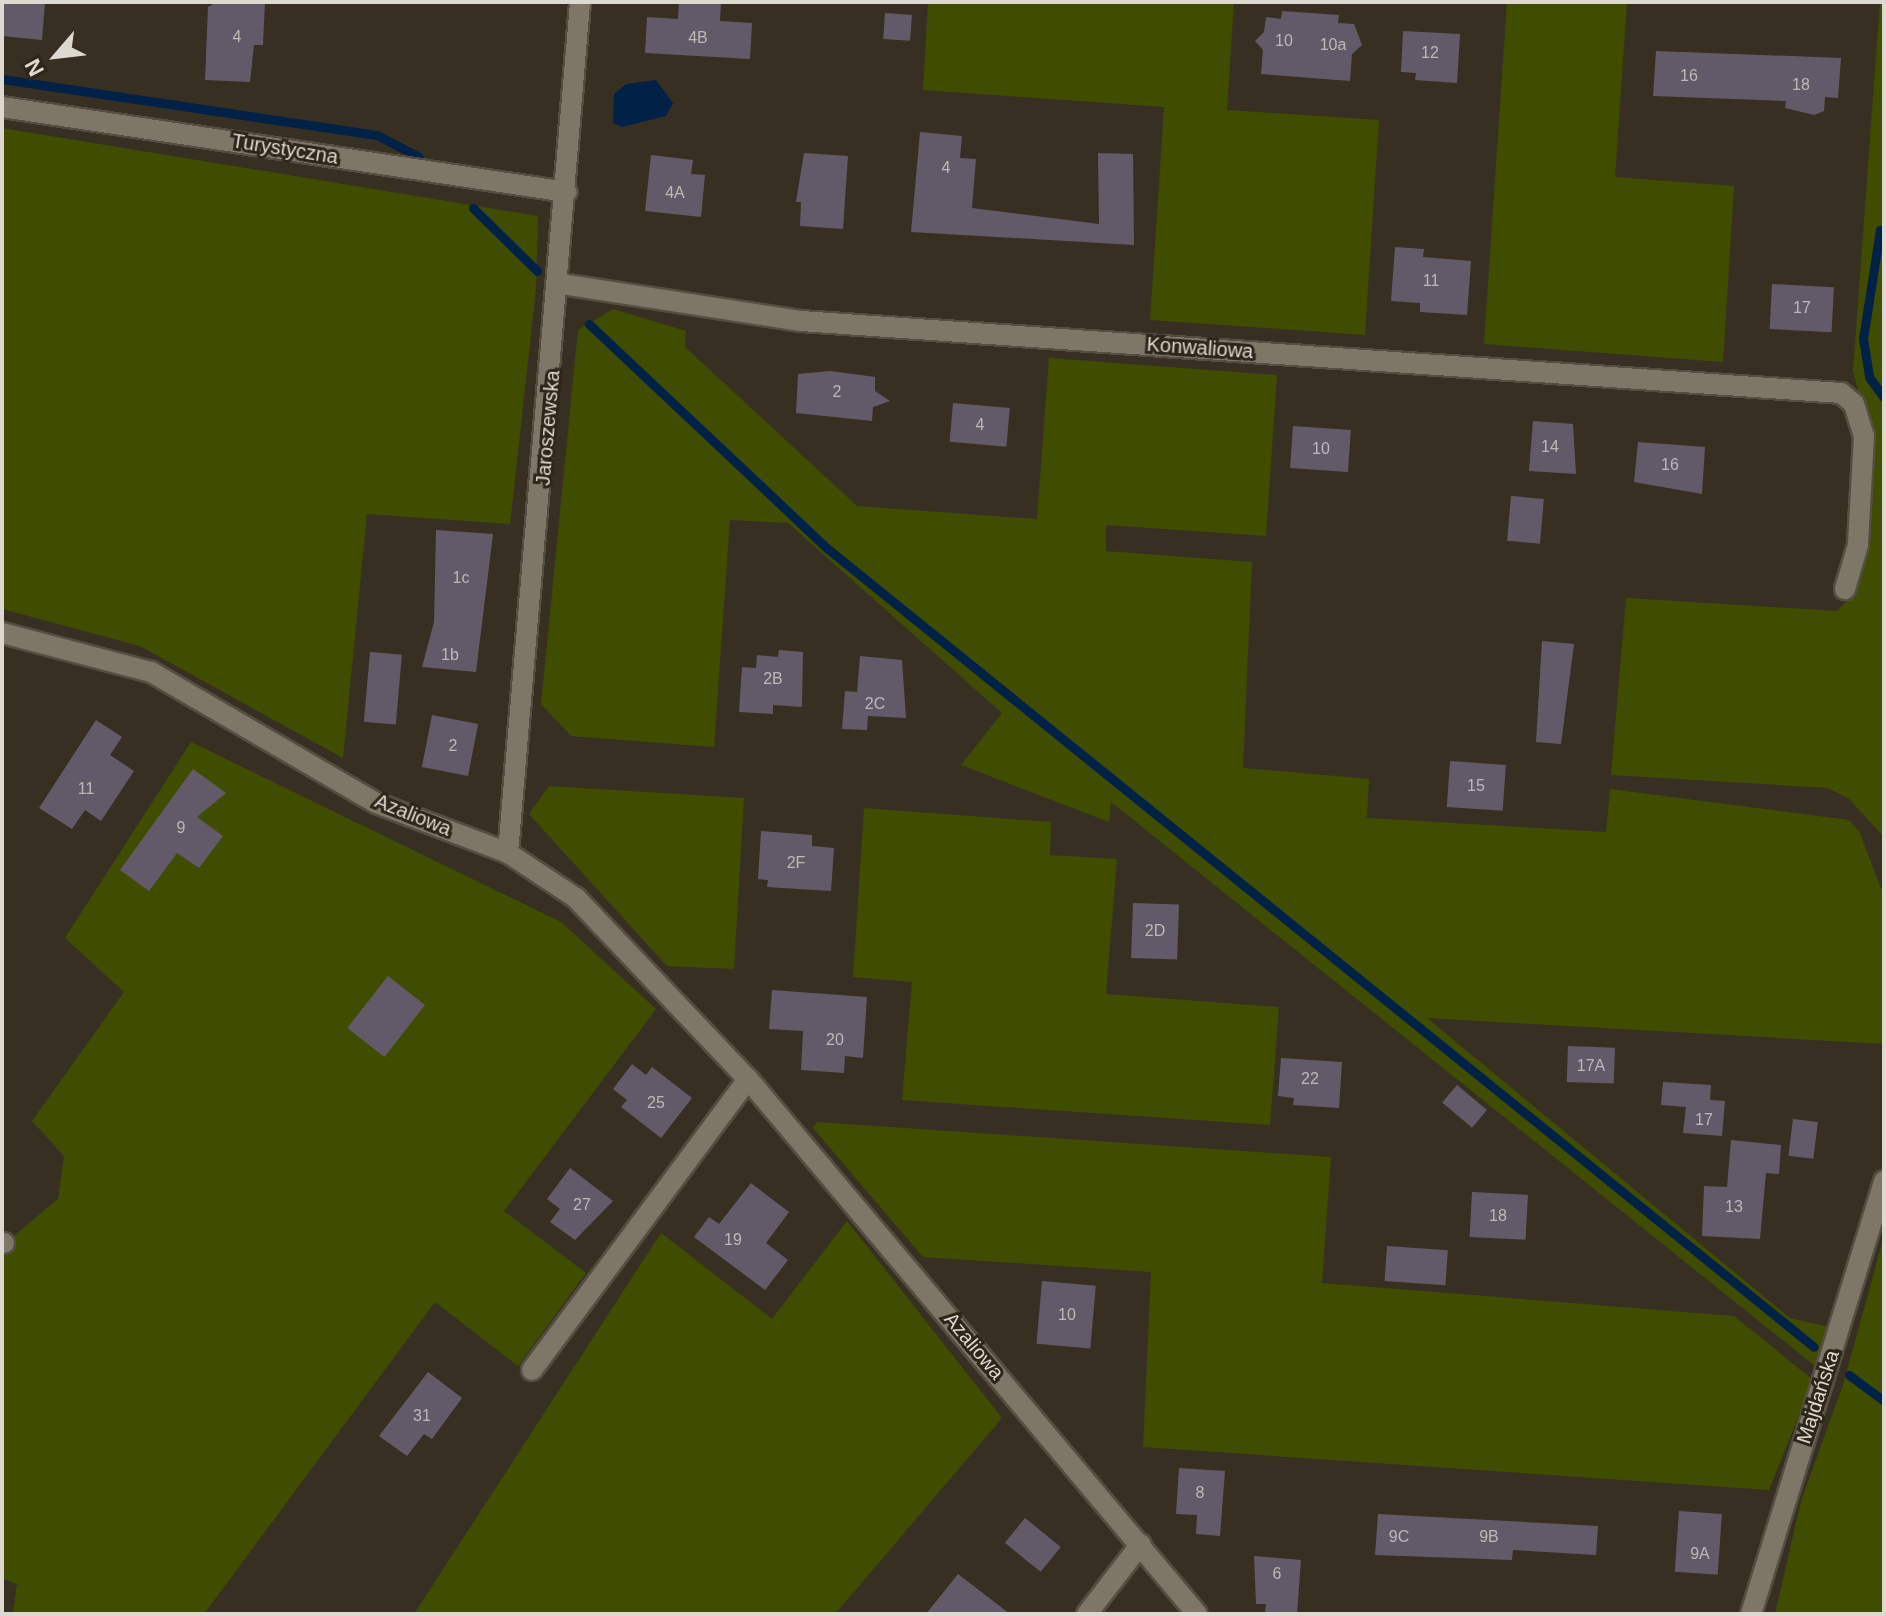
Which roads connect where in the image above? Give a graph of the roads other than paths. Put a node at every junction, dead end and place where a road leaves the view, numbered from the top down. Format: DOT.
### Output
graph roads {
  1 [pos="580,2"];
  2 [pos="2,107"];
  3 [pos="567,192"];
  4 [pos="561,284"];
  5 [pos="1845,589"];
  6 [pos="11,634"];
  7 [pos="508,853"];
  8 [pos="748,1079"];
  9 [pos="1884,1181"];
  10 [pos="532,1370"];
  11 [pos="1141,1544"];
  12 [pos="1087,1614"];
  13 [pos="1197,1614"];
  14 [pos="1751,1614"];
  1 -- 3 [label="street, Jaroszewska"];
  2 -- 3 [label="street, Turystyczna"];
  3 -- 4 [label="street, Jaroszewska"];
  4 -- 5 [label="street, Konwaliowa"];
  4 -- 7 [label="street, Jaroszewska"];
  6 -- 7 [label="street, Azaliowa"];
  7 -- 8 [label="street, Azaliowa"];
  8 -- 10 [label="street"];
  8 -- 11 [label="street, Azaliowa"];
  9 -- 14 [label="street, Majdańska"];
  11 -- 12 [label="street"];
  11 -- 13 [label="street, Azaliowa"];
}
